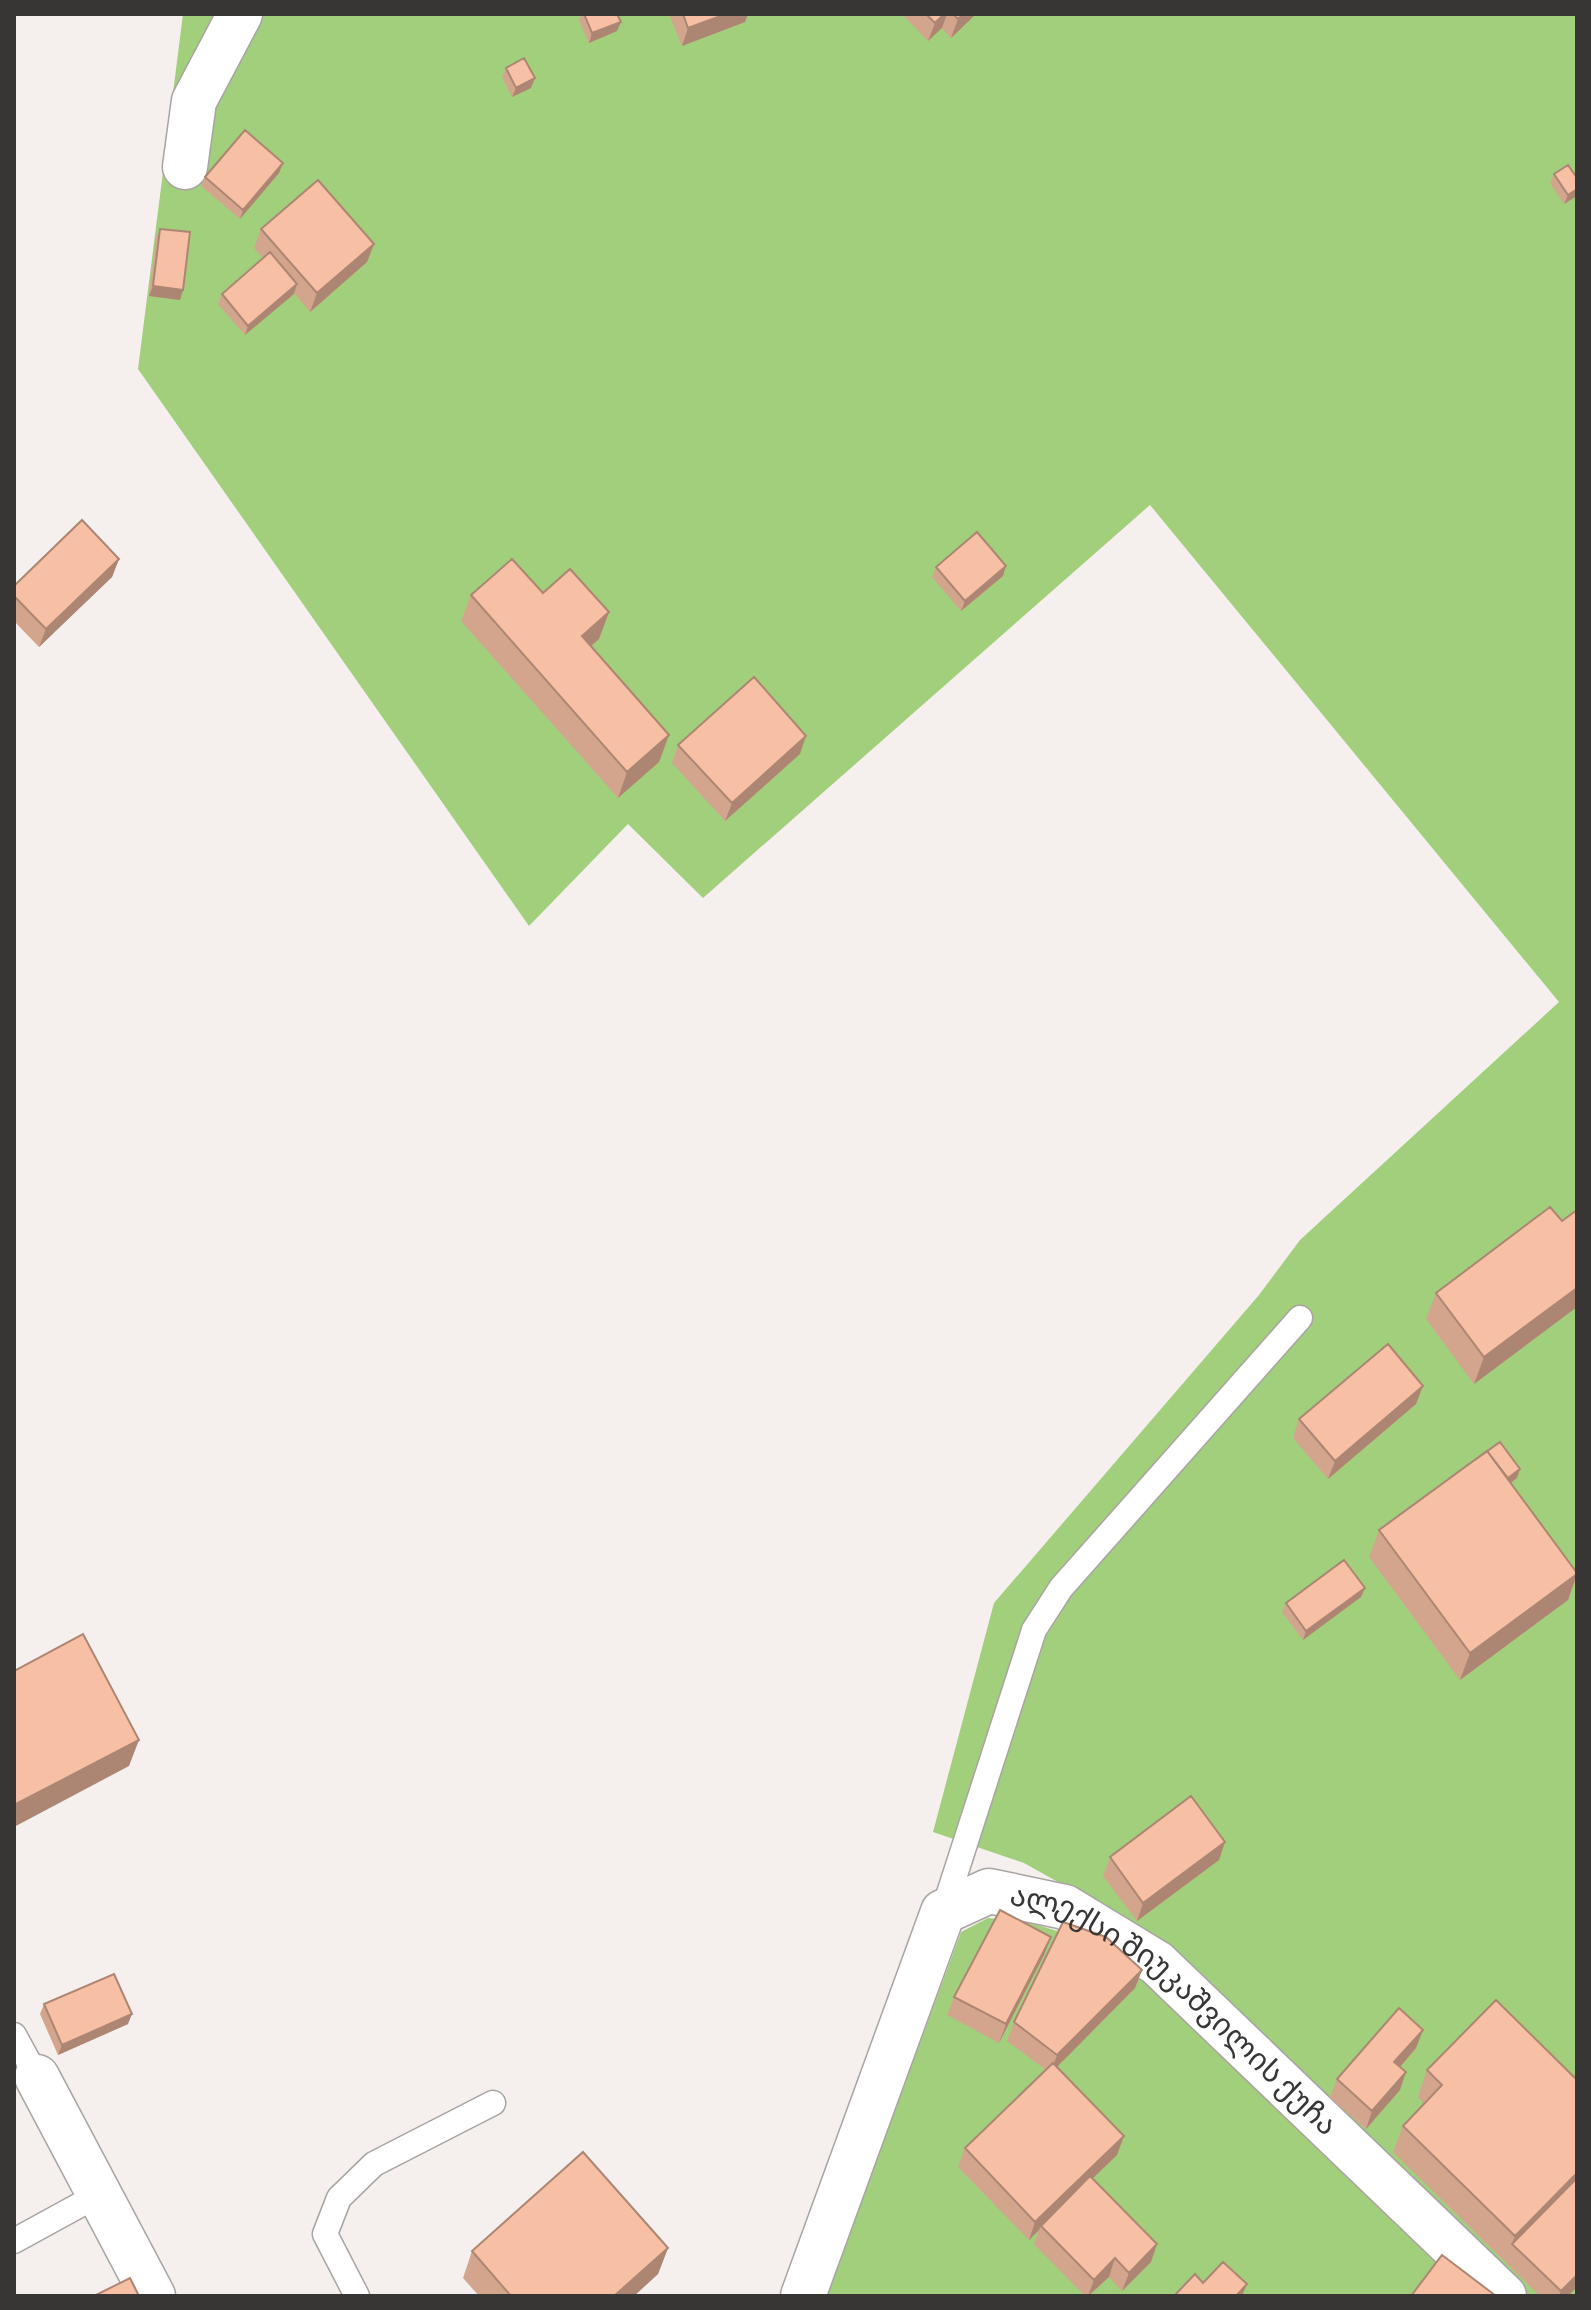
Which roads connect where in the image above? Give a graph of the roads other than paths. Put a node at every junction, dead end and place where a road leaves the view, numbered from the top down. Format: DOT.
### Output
graph roads {
  1 [pos="240,14"];
  2 [pos="185,167"];
  3 [pos="1300,1318"];
  4 [pos="943,1912"];
  5 [pos="14,2035"];
  6 [pos="37,2077"];
  7 [pos="493,2103"];
  8 [pos="98,2195"];
  9 [pos="14,2241"];
  10 [pos="153,2296"];
  11 [pos="357,2296"];
  12 [pos="803,2296"];
  13 [pos="1504,2296"];
  1 -- 2 [label="street"];
  3 -- 4 [label="lane"];
  4 -- 12 [label="street"];
  4 -- 13 [label="street, ალექსი შიუკაშვილის ქუჩა"];
  5 -- 6 [label="lane"];
  6 -- 8 [label="street"];
  7 -- 11 [label="lane"];
  8 -- 9 [label="lane"];
  8 -- 10 [label="street"];
}
